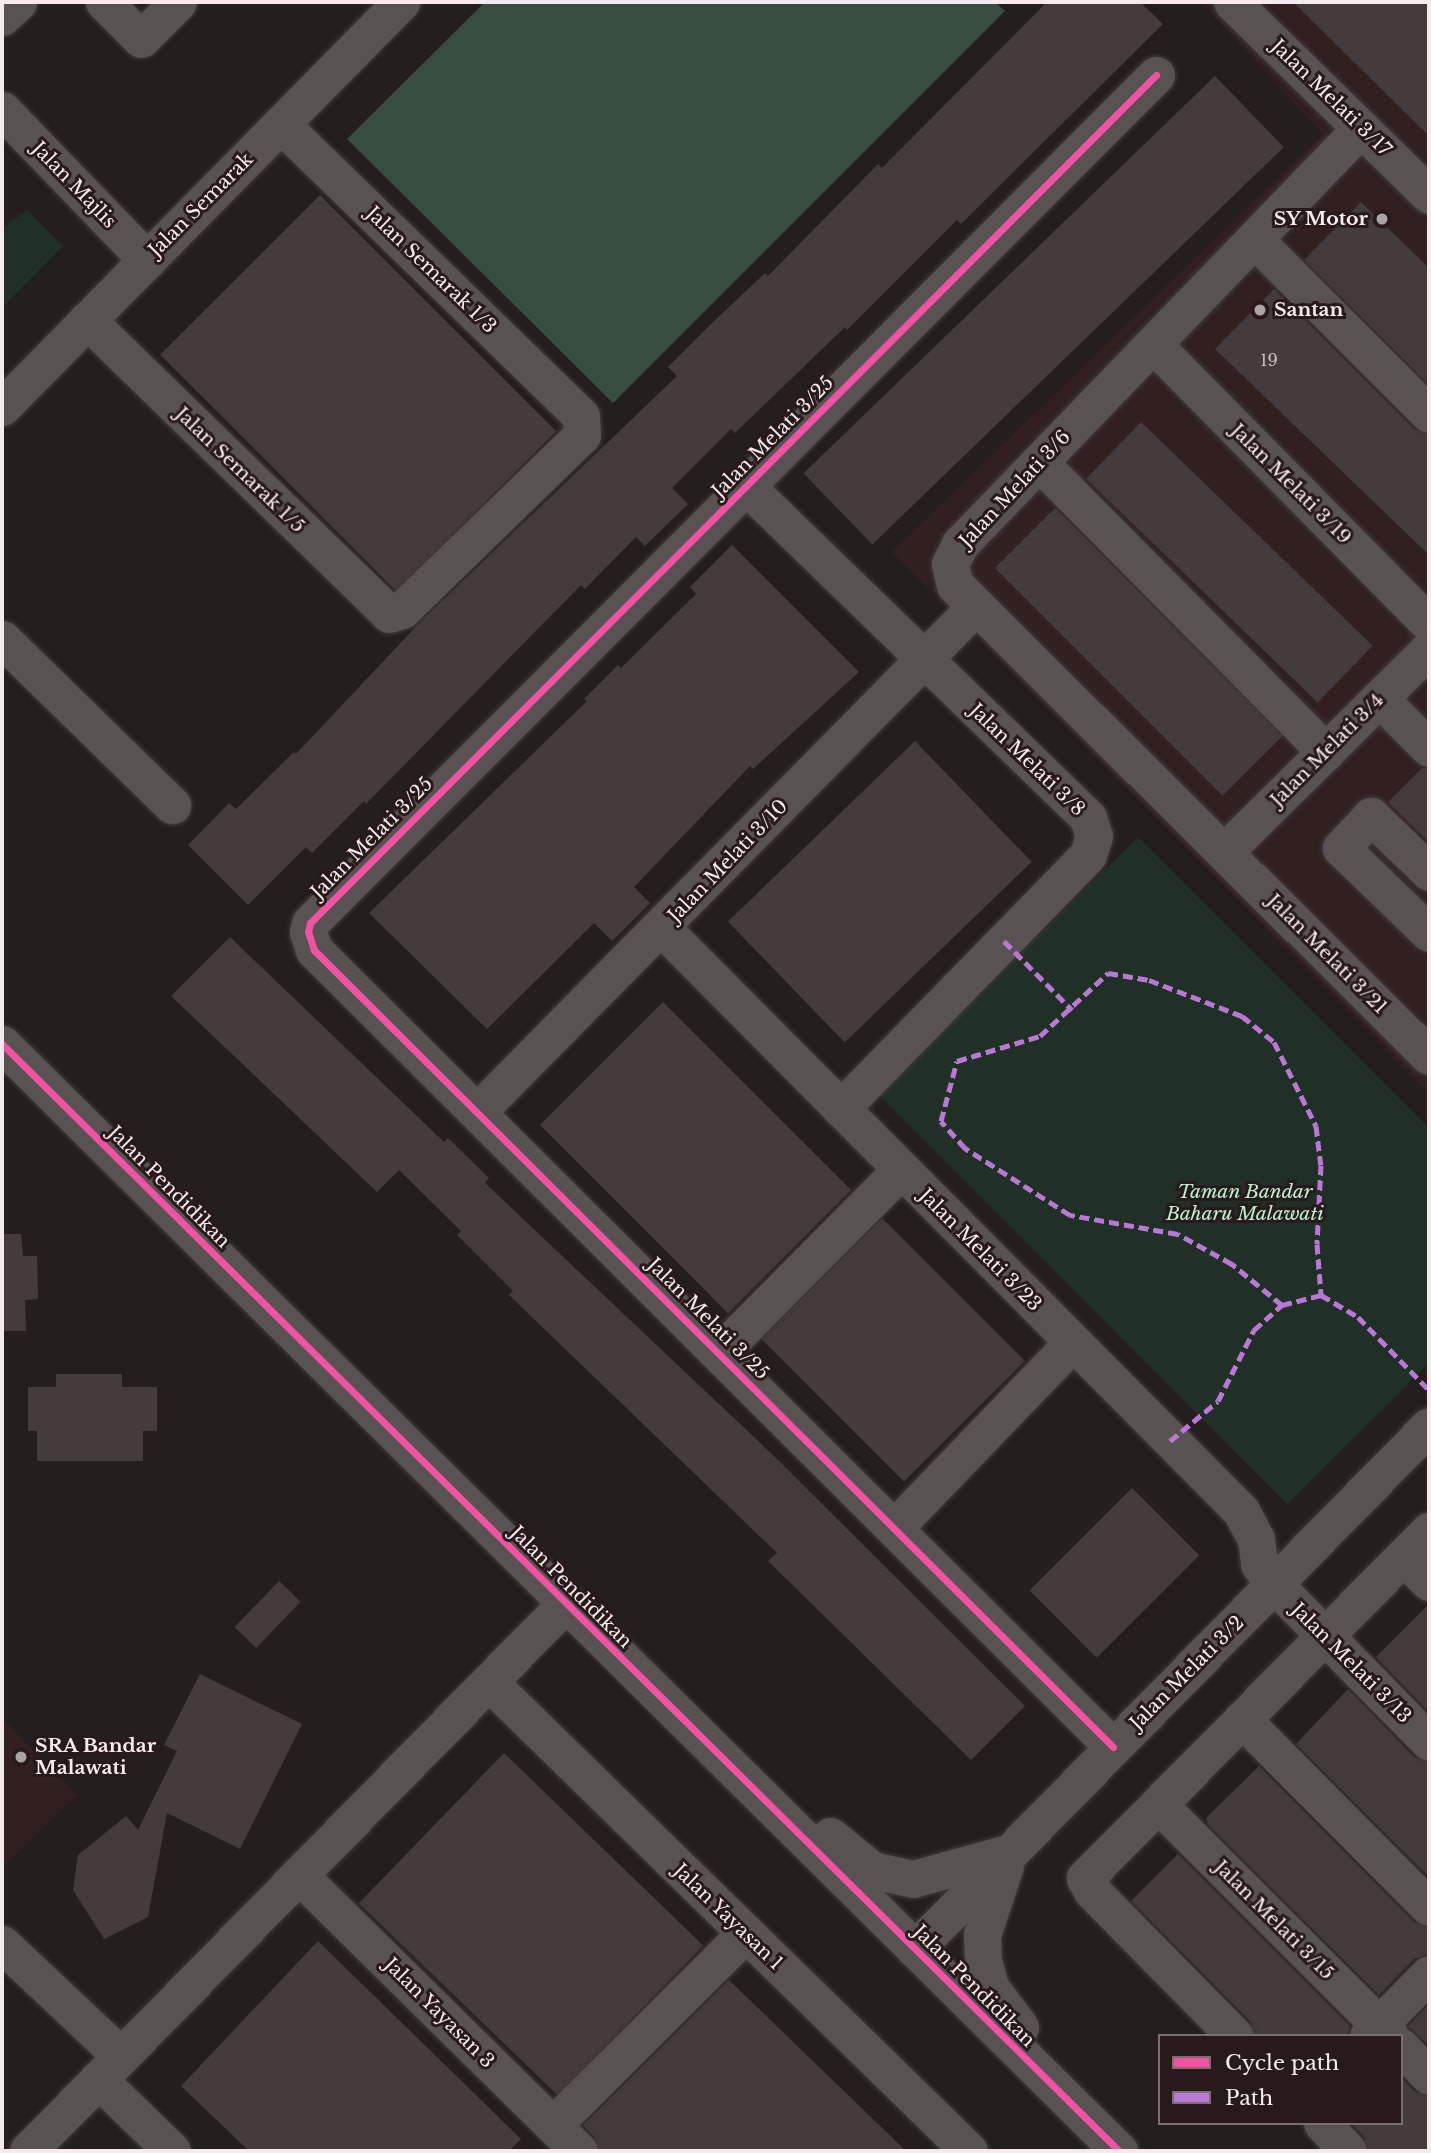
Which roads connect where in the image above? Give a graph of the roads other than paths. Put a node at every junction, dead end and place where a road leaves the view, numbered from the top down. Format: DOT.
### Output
graph roads {
  1 [pos="18,2"];
  2 [pos="104,2"];
  3 [pos="178,2"];
  4 [pos="401,2"];
  5 [pos="1232,2"];
  6 [pos="2,17"];
  7 [pos="1156,75"];
  8 [pos="7,124"];
  9 [pos="281,124"];
  10 [pos="1361,128"];
  11 [pos="1429,195"];
  12 [pos="1255,240"];
  13 [pos="147,260"];
  14 [pos="88,320"];
  15 [pos="1153,344"];
  16 [pos="2,407"];
  17 [pos="1429,414"];
  18 [pos="1039,461"];
  19 [pos="746,486"];
  20 [pos="976,606"];
  21 [pos="396,614"];
  22 [pos="2,639"];
  23 [pos="1429,644"];
  24 [pos="924,661"];
  25 [pos="1379,698"];
  26 [pos="1429,748"];
  27 [pos="1325,751"];
  28 [pos="172,805"];
  29 [pos="1224,852"];
  30 [pos="1429,872"];
  31 [pos="662,928"];
  32 [pos="1429,933"];
  33 [pos="2,1044"];
  34 [pos="1429,1056"];
  35 [pos="841,1108"];
  36 [pos="477,1112"];
  37 [pos="901,1170"];
  38 [pos="1072,1343"];
  39 [pos="720,1352"];
  40 [pos="1429,1426"];
  41 [pos="894,1528"];
  42 [pos="1429,1530"];
  43 [pos="1403,1557"];
  44 [pos="1429,1582"];
  45 [pos="1274,1584"];
  46 [pos="566,1603"];
  47 [pos="1324,1637"];
  48 [pos="488,1682"];
  49 [pos="1242,1719"];
  50 [pos="1429,1742"];
  51 [pos="1113,1747"];
  52 [pos="732,1767"];
  53 [pos="1158,1804"];
  54 [pos="1011,1852"];
  55 [pos="299,1875"];
  56 [pos="1429,1907"];
  57 [pos="745,1934"];
  58 [pos="2,1944"];
  59 [pos="915,1949"];
  60 [pos="1429,1974"];
  61 [pos="1233,2034"];
  62 [pos="1382,2034"];
  63 [pos="1385,2034"];
  64 [pos="1403,2053"];
  65 [pos="110,2068"];
  66 [pos="1429,2076"];
  67 [pos="1079,2111"];
  68 [pos="553,2125"];
  69 [pos="1324,2125"];
  70 [pos="28,2151"];
  71 [pos="173,2151"];
  72 [pos="579,2151"];
  73 [pos="969,2151"];
  74 [pos="1119,2151"];
  75 [pos="1348,2151"];
  1 -- 6 [label="street"];
  2 -- 3 [label="street"];
  4 -- 9 [label="street, Jalan Semarak"];
  5 -- 10 [label="street, Jalan Melati 3/17"];
  7 -- 19 [label="street, Jalan Melati 3/25"];
  8 -- 13 [label="street, Jalan Majlis"];
  9 -- 13 [label="street, Jalan Semarak"];
  9 -- 21 [label="street, Jalan Semarak 1/3"];
  10 -- 11 [label="street, Jalan Melati 3/17"];
  10 -- 12 [label="street, Jalan Melati 3/6"];
  12 -- 15 [label="street, Jalan Melati 3/6"];
  12 -- 17 [label="street"];
  13 -- 14 [label="street, Jalan Semarak"];
  14 -- 16 [label="street, Jalan Semarak"];
  14 -- 21 [label="street, Jalan Semarak 1/5"];
  15 -- 18 [label="street, Jalan Melati 3/6"];
  15 -- 23 [label="street, Jalan Melati 3/19"];
  18 -- 20 [label="street, Jalan Melati 3/6"];
  18 -- 27 [label="street"];
  19 -- 24 [label="street, Jalan Melati 3/8"];
  19 -- 36 [label="street, Jalan Melati 3/25"];
  20 -- 24 [label="street, Jalan Melati 3/10"];
  20 -- 29 [label="street, Jalan Melati 3/6"];
  22 -- 28 [label="street"];
  23 -- 25 [label="street, Jalan Melati 3/4"];
  24 -- 31 [label="street, Jalan Melati 3/10"];
  24 -- 35 [label="street, Jalan Melati 3/8"];
  25 -- 26 [label="street"];
  25 -- 27 [label="street, Jalan Melati 3/4"];
  27 -- 29 [label="street, Jalan Melati 3/4"];
  29 -- 34 [label="street, Jalan Melati 3/21"];
  30 -- 32 [label="street"];
  31 -- 35 [label="street, Jalan Melati 3/23"];
  31 -- 36 [label="street, Jalan Melati 3/10"];
  33 -- 46 [label="street, Jalan Pendidikan"];
  35 -- 37 [label="street, Jalan Melati 3/23"];
  36 -- 39 [label="street, Jalan Melati 3/25"];
  37 -- 38 [label="street, Jalan Melati 3/23"];
  37 -- 39 [label="street"];
  38 -- 41 [label="street"];
  38 -- 45 [label="street, Jalan Melati 3/23"];
  39 -- 41 [label="street, Jalan Melati 3/25"];
  40 -- 45 [label="street, Jalan Melati 3/2"];
  41 -- 51 [label="street, Jalan Melati 3/25"];
  42 -- 43 [label="street"];
  43 -- 44 [label="street"];
  43 -- 47 [label="street"];
  45 -- 47 [label="street, Jalan Melati 3/13"];
  45 -- 51 [label="street, Jalan Melati 3/2"];
  46 -- 48 [label="street"];
  46 -- 52 [label="street, Jalan Pendidikan"];
  47 -- 49 [label="street"];
  47 -- 50 [label="street, Jalan Melati 3/13"];
  48 -- 55 [label="street"];
  48 -- 57 [label="street, Jalan Yayasan 1"];
  49 -- 53 [label="street"];
  49 -- 56 [label="street"];
  51 -- 54 [label="street, Jalan Melati 3/2"];
  52 -- 54 [label="street"];
  52 -- 59 [label="street, Jalan Pendidikan"];
  53 -- 61 [label="street"];
  53 -- 62 [label="street, Jalan Melati 3/15"];
  54 -- 59 [label="street, Jalan Melati 3/2"];
  54 -- 67 [label="street"];
  55 -- 65 [label="street"];
  55 -- 68 [label="street, Jalan Yayasan 3"];
  57 -- 68 [label="street"];
  57 -- 73 [label="street, Jalan Yayasan 1"];
  58 -- 65 [label="street"];
  59 -- 67 [label="street, Jalan Pendidikan"];
  60 -- 63 [label="street"];
  64 -- 66 [label="street, Jalan Melati 3/15"];
  65 -- 70 [label="street"];
  65 -- 71 [label="street"];
  67 -- 74 [label="street, Jalan Pendidikan"];
  68 -- 72 [label="street, Jalan Yayasan 3"];
  69 -- 75 [label="street"];
}
